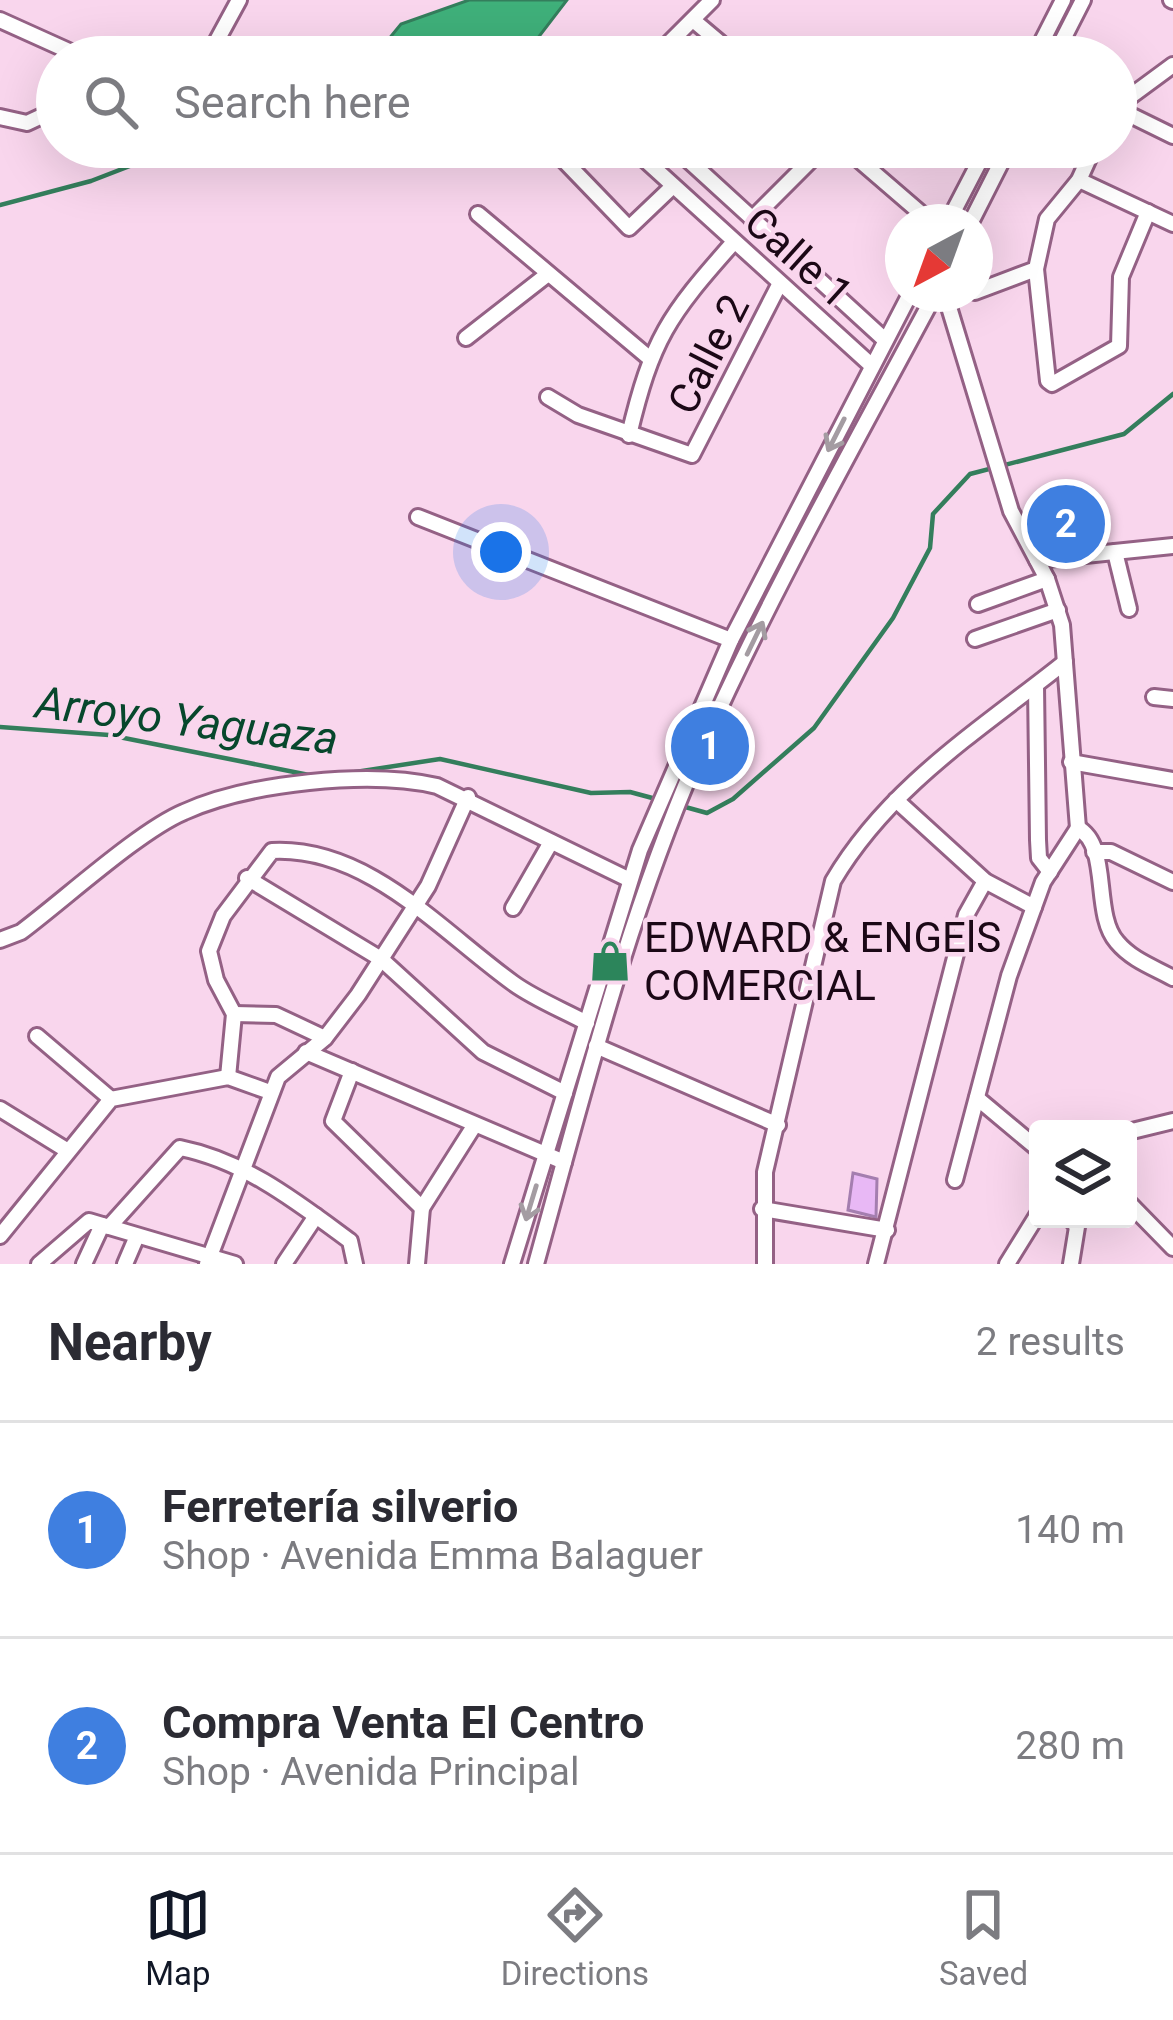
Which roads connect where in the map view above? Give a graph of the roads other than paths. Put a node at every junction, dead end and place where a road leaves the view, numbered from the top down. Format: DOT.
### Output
graph roads {
  1 [pos="239,0"];
  2 [pos="712,0"];
  3 [pos="1063,0"];
  4 [pos="1083,0"];
  5 [pos="0,20"];
  6 [pos="692,20"];
  7 [pos="36,36"];
  8 [pos="219,36"];
  9 [pos="676,36"];
  10 [pos="711,36"];
  11 [pos="1045,36"];
  12 [pos="1065,36"];
  13 [pos="1173,64"];
  14 [pos="1137,92"];
  15 [pos="0,116"];
  16 [pos="1137,118"];
  17 [pos="36,119"];
  18 [pos="1173,136"];
  19 [pos="570,168"];
  20 [pos="653,168"];
  21 [pos="697,168"];
  22 [pos="803,168"];
  23 [pos="869,168"];
  24 [pos="976,168"];
  25 [pos="998,168"];
  26 [pos="1084,168"];
  27 [pos="1079,180"];
  28 [pos="672,187"];
  29 [pos="911,204"];
  30 [pos="957,204"];
  31 [pos="980,204"];
  32 [pos="1148,212"];
  33 [pos="478,214"];
  34 [pos="752,219"];
  35 [pos="1173,224"];
  36 [pos="733,243"];
  37 [pos="1036,269"];
  38 [pos="548,274"];
  39 [pos="779,285"];
  40 [pos="993,285"];
  41 [pos="900,312"];
  42 [pos="935,312"];
  43 [pos="947,312"];
  44 [pos="466,338"];
  45 [pos="885,340"];
  46 [pos="648,357"];
  47 [pos="871,365"];
  48 [pos="548,398"];
  49 [pos="629,434"];
  50 [pos="418,518"];
  51 [pos="1173,546"];
  52 [pos="1115,552"];
  53 [pos="1037,560"];
  54 [pos="767,570"];
  55 [pos="784,578"];
  56 [pos="1047,578"];
  57 [pos="978,604"];
  58 [pos="1129,609"];
  59 [pos="1058,610"];
  60 [pos="975,638"];
  61 [pos="731,640"];
  62 [pos="1066,662"];
  63 [pos="1036,686"];
  64 [pos="1154,697"];
  65 [pos="1173,699"];
  66 [pos="1071,761"];
  67 [pos="1173,780"];
  68 [pos="468,797"];
  69 [pos="896,800"];
  70 [pos="1078,828"];
  71 [pos="551,842"];
  72 [pos="1094,853"];
  73 [pos="1050,872"];
  74 [pos="247,878"];
  75 [pos="630,880"];
  76 [pos="985,881"];
  77 [pos="1173,882"];
  78 [pos="415,906"];
  79 [pos="1034,907"];
  80 [pos="513,908"];
  81 [pos="0,940"];
  82 [pos="381,959"];
  83 [pos="1173,978"];
  84 [pos="234,1014"];
  85 [pos="587,1023"];
  86 [pos="37,1036"];
  87 [pos="325,1038"];
  88 [pos="596,1046"];
  89 [pos="307,1052"];
  90 [pos="352,1071"];
  91 [pos="228,1077"];
  92 [pos="270,1092"];
  93 [pos="565,1093"];
  94 [pos="976,1098"];
  95 [pos="111,1099"];
  96 [pos="0,1109"];
  97 [pos="1173,1120"];
  98 [pos="778,1125"];
  99 [pos="474,1126"];
  100 [pos="1137,1130"];
  101 [pos="1029,1142"];
  102 [pos="68,1151"];
  103 [pos="545,1156"];
  104 [pos="564,1162"];
  105 [pos="244,1168"];
  106 [pos="955,1180"];
  107 [pos="422,1208"];
  108 [pos="762,1209"];
  109 [pos="1137,1211"];
  110 [pos="316,1216"];
  111 [pos="100,1224"];
  112 [pos="1029,1228"];
  113 [pos="1077,1228"];
  114 [pos="886,1230"];
  115 [pos="0,1236"];
  116 [pos="137,1236"];
  117 [pos="1173,1248"];
  118 [pos="210,1261"];
  119 [pos="39,1264"];
  120 [pos="84,1264"];
  121 [pos="125,1264"];
  122 [pos="236,1264"];
  123 [pos="284,1264"];
  124 [pos="355,1264"];
  125 [pos="417,1264"];
  126 [pos="512,1264"];
  127 [pos="536,1264"];
  128 [pos="765,1264"];
  129 [pos="876,1264"];
  130 [pos="1007,1264"];
  131 [pos="1070,1264"];
  1 -- 8 [label="street"];
  2 -- 6 [label="street"];
  3 -- 11 [label="street"];
  4 -- 12 [label="street"];
  5 -- 7 [label="street"];
  6 -- 9 [label="street"];
  6 -- 10 [label="street"];
  13 -- 14 [label="street"];
  15 -- 17 [label="street"];
  16 -- 18 [label="street"];
  19 -- 28 [label="street"];
  20 -- 28 [label="street, Calle 1"];
  21 -- 34 [label="street"];
  22 -- 34 [label="street"];
  23 -- 29 [label="street"];
  24 -- 30 [label="street"];
  25 -- 31 [label="street"];
  26 -- 27 [label="street"];
  27 -- 32 [label="street"];
  27 -- 37 [label="street"];
  28 -- 36 [label="street, Calle 1"];
  32 -- 35 [label="street"];
  32 -- 37 [label="street"];
  33 -- 38 [label="street"];
  34 -- 45 [label="street"];
  36 -- 39 [label="street, Calle 1"];
  36 -- 46 [label="street"];
  37 -- 40 [label="street"];
  38 -- 44 [label="street"];
  38 -- 46 [label="street"];
  39 -- 47 [label="street, Calle 1"];
  39 -- 49 [label="street, Calle 2"];
  41 -- 45 [label="street"];
  42 -- 55 [label="street"];
  43 -- 53 [label="street"];
  45 -- 47 [label="street"];
  46 -- 49 [label="street"];
  47 -- 54 [label="street, one-way"];
  48 -- 49 [label="street"];
  50 -- 61 [label="street"];
  51 -- 52 [label="street"];
  52 -- 53 [label="street"];
  52 -- 58 [label="street"];
  53 -- 56 [label="street"];
  54 -- 55 [label="street"];
  54 -- 61 [label="street"];
  88 -- 55 [label="street, one-way"];
  56 -- 57 [label="street"];
  56 -- 59 [label="street"];
  59 -- 60 [label="street"];
  59 -- 62 [label="street"];
  61 -- 75 [label="street"];
  62 -- 63 [label="street"];
  62 -- 66 [label="street"];
  63 -- 69 [label="street"];
  63 -- 73 [label="street"];
  64 -- 65 [label="street"];
  66 -- 67 [label="street"];
  66 -- 70 [label="street"];
  68 -- 71 [label="street"];
  68 -- 78 [label="street"];
  68 -- 81 [label="street"];
  69 -- 76 [label="street"];
  69 -- 98 [label="street"];
  70 -- 72 [label="street"];
  70 -- 73 [label="street"];
  71 -- 75 [label="street"];
  71 -- 80 [label="street"];
  72 -- 77 [label="street"];
  72 -- 83 [label="street"];
  73 -- 79 [label="street"];
  74 -- 78 [label="street"];
  74 -- 82 [label="street"];
  74 -- 84 [label="street"];
  75 -- 85 [label="street"];
  76 -- 79 [label="street"];
  76 -- 114 [label="street"];
  78 -- 82 [label="street"];
  78 -- 85 [label="street"];
  79 -- 94 [label="street"];
  82 -- 87 [label="street"];
  82 -- 93 [label="street"];
  84 -- 87 [label="street"];
  84 -- 91 [label="street"];
  85 -- 93 [label="street"];
  86 -- 95 [label="street"];
  87 -- 89 [label="street"];
  88 -- 98 [label="street"];
  88 -- 104 [label="street"];
  89 -- 90 [label="street"];
  89 -- 92 [label="street"];
  90 -- 99 [label="street"];
  90 -- 107 [label="street"];
  91 -- 92 [label="street"];
  91 -- 95 [label="street"];
  92 -- 105 [label="street"];
  93 -- 103 [label="street"];
  94 -- 101 [label="street"];
  94 -- 106 [label="street"];
  95 -- 102 [label="street"];
  96 -- 102 [label="street"];
  97 -- 100 [label="street"];
  98 -- 108 [label="street"];
  99 -- 103 [label="street"];
  99 -- 107 [label="street"];
  102 -- 115 [label="street"];
  103 -- 104 [label="street"];
  103 -- 126 [label="street, one-way"];
  104 -- 127 [label="street"];
  105 -- 110 [label="street"];
  105 -- 111 [label="street"];
  105 -- 118 [label="street"];
  107 -- 125 [label="street"];
  108 -- 114 [label="street"];
  108 -- 128 [label="street"];
  109 -- 117 [label="street"];
  110 -- 123 [label="street"];
  110 -- 124 [label="street"];
  111 -- 116 [label="street"];
  111 -- 119 [label="street"];
  111 -- 120 [label="street"];
  112 -- 130 [label="street"];
  113 -- 131 [label="street"];
  114 -- 129 [label="street"];
  116 -- 118 [label="street"];
  116 -- 121 [label="street"];
  118 -- 122 [label="street"];
}
